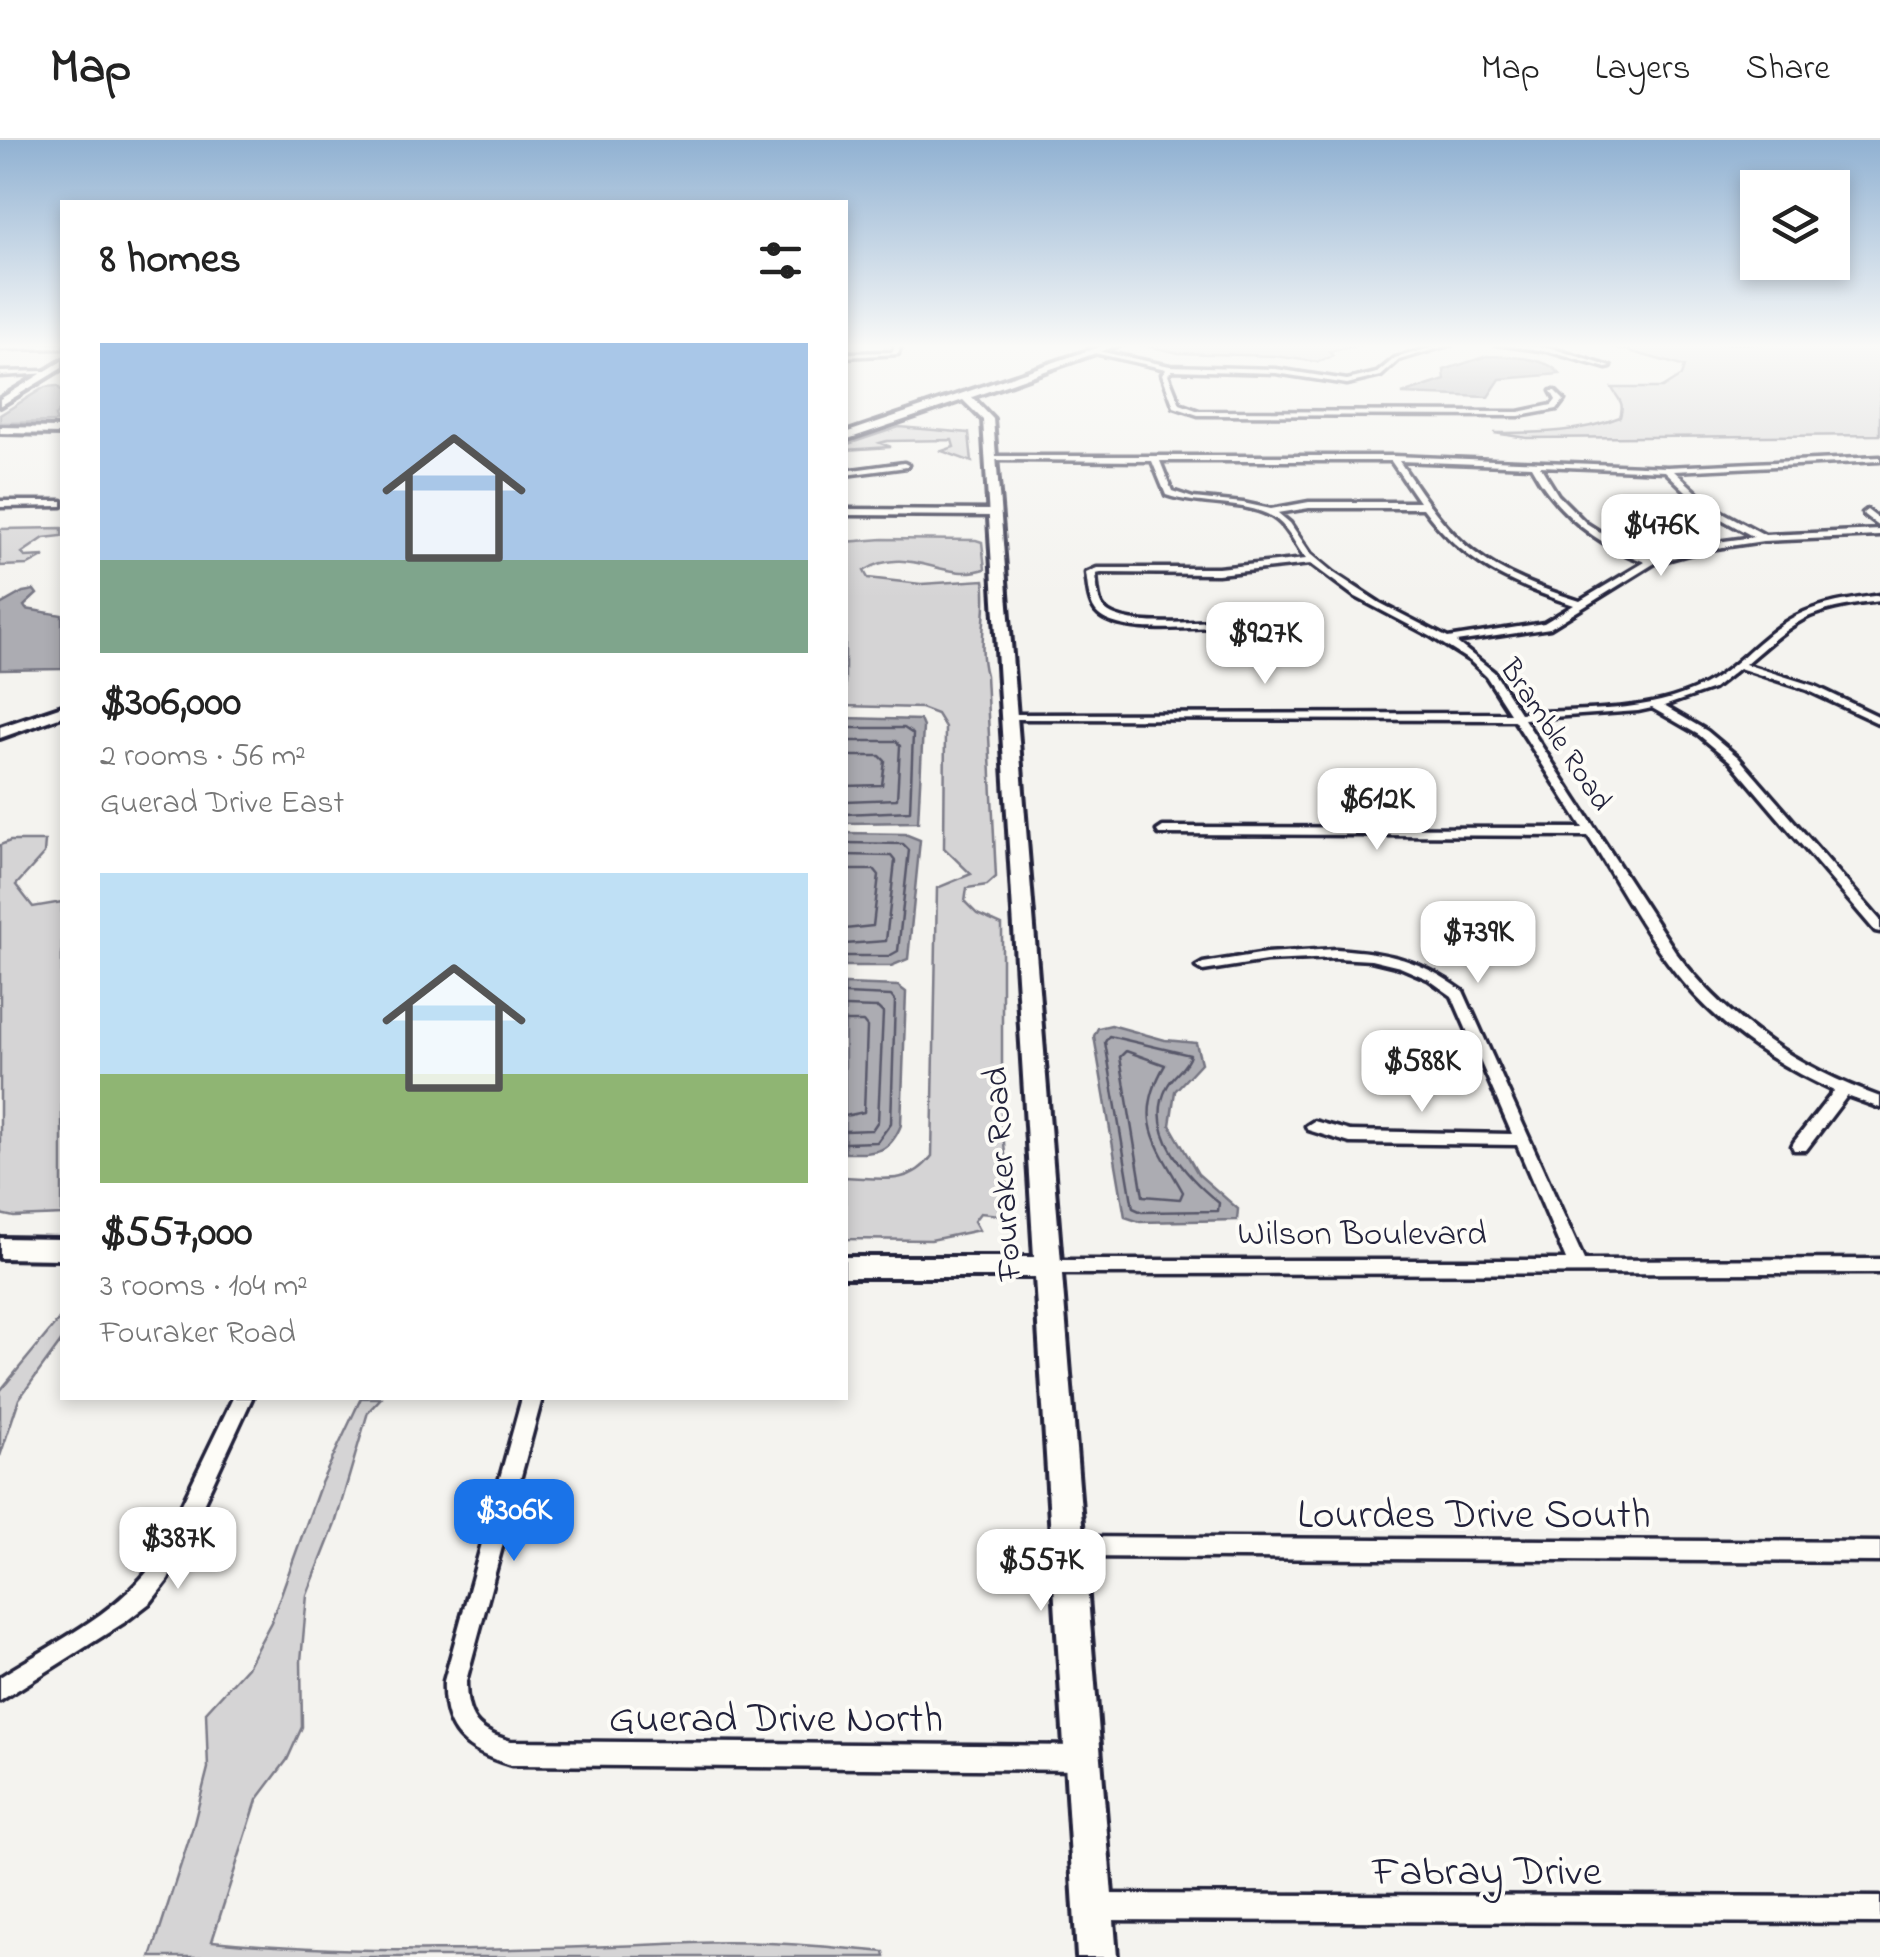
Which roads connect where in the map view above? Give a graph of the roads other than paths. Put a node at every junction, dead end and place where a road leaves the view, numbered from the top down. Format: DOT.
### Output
graph roads {
  1 [pos="989,429"];
  2 [pos="0,430"];
  3 [pos="60,430"];
  4 [pos="991,458"];
  5 [pos="1155,458"];
  6 [pos="1393,458"];
  7 [pos="1880,459"];
  8 [pos="1534,462"];
  9 [pos="904,465"];
  10 [pos="1667,469"];
  11 [pos="848,473"];
  12 [pos="0,504"];
  13 [pos="60,504"];
  14 [pos="1425,505"];
  15 [pos="848,512"];
  16 [pos="1269,512"];
  17 [pos="994,513"];
  18 [pos="1867,514"];
  19 [pos="1880,524"];
  20 [pos="1880,534"];
  21 [pos="1763,538"];
  22 [pos="1314,561"];
  23 [pos="1652,562"];
  24 [pos="1880,598"];
  25 [pos="1582,606"];
  26 [pos="1213,624"];
  27 [pos="1450,640"];
  28 [pos="1739,665"];
  29 [pos="1655,704"];
  30 [pos="60,712"];
  31 [pos="1010,712"];
  32 [pos="1516,714"];
  33 [pos="1880,721"];
  34 [pos="0,732"];
  35 [pos="1163,832"];
  36 [pos="1591,832"];
  37 [pos="1880,928"];
  38 [pos="1203,967"];
  39 [pos="1844,1089"];
  40 [pos="1880,1103"];
  41 [pos="1314,1126"];
  42 [pos="1524,1140"];
  43 [pos="1800,1146"];
  44 [pos="0,1248"];
  45 [pos="60,1249"];
  46 [pos="1578,1266"];
  47 [pos="1880,1266"];
  48 [pos="848,1267"];
  49 [pos="1048,1267"];
  50 [pos="241,1400"];
  51 [pos="531,1400"];
  52 [pos="1068,1547"];
  53 [pos="1880,1552"];
  54 [pos="0,1690"];
  55 [pos="1083,1758"];
  56 [pos="1094,1907"];
  57 [pos="1880,1910"];
  58 [pos="1097,1957"];
  1 -- 4 [label="main road, Fouraker Road"];
  2 -- 3 [label="street"];
  4 -- 5 [label="street"];
  4 -- 17 [label="main road, Fouraker Road"];
  5 -- 6 [label="street"];
  5 -- 16 [label="street"];
  6 -- 8 [label="street"];
  6 -- 14 [label="street"];
  7 -- 10 [label="street"];
  8 -- 10 [label="street"];
  8 -- 23 [label="street"];
  9 -- 11 [label="street"];
  10 -- 21 [label="street"];
  12 -- 13 [label="street"];
  14 -- 16 [label="street"];
  14 -- 25 [label="street"];
  15 -- 17 [label="street"];
  16 -- 22 [label="street, Bramble Road"];
  17 -- 31 [label="main road, Fouraker Road"];
  18 -- 19 [label="street"];
  20 -- 21 [label="street"];
  21 -- 23 [label="street"];
  22 -- 26 [label="street"];
  22 -- 27 [label="street, Bramble Road"];
  23 -- 25 [label="street"];
  24 -- 28 [label="street"];
  25 -- 27 [label="street"];
  27 -- 32 [label="street, Bramble Road"];
  28 -- 29 [label="street"];
  28 -- 33 [label="street"];
  29 -- 32 [label="street"];
  29 -- 37 [label="street"];
  30 -- 34 [label="main road"];
  31 -- 32 [label="street"];
  31 -- 49 [label="main road, Fouraker Road"];
  32 -- 36 [label="street, Bramble Road"];
  35 -- 36 [label="street"];
  36 -- 39 [label="street, Bramble Road"];
  38 -- 42 [label="street"];
  39 -- 40 [label="street, Bramble Road"];
  39 -- 43 [label="street"];
  41 -- 42 [label="street"];
  42 -- 46 [label="street"];
  44 -- 45 [label="main road"];
  46 -- 47 [label="street, Wilson Boulevard"];
  46 -- 49 [label="street, Wilson Boulevard"];
  48 -- 49 [label="main road, Wilson Boulevard"];
  49 -- 52 [label="main road, Fouraker Road"];
  50 -- 54 [label="street"];
  51 -- 55 [label="street, Guerad Drive North"];
  52 -- 53 [label="street, Lourdes Drive South"];
  52 -- 55 [label="main road, Fouraker Road"];
  55 -- 56 [label="main road, Fouraker Road"];
  56 -- 57 [label="street, Fabray Drive"];
  56 -- 58 [label="main road, Fouraker Road"];
}
